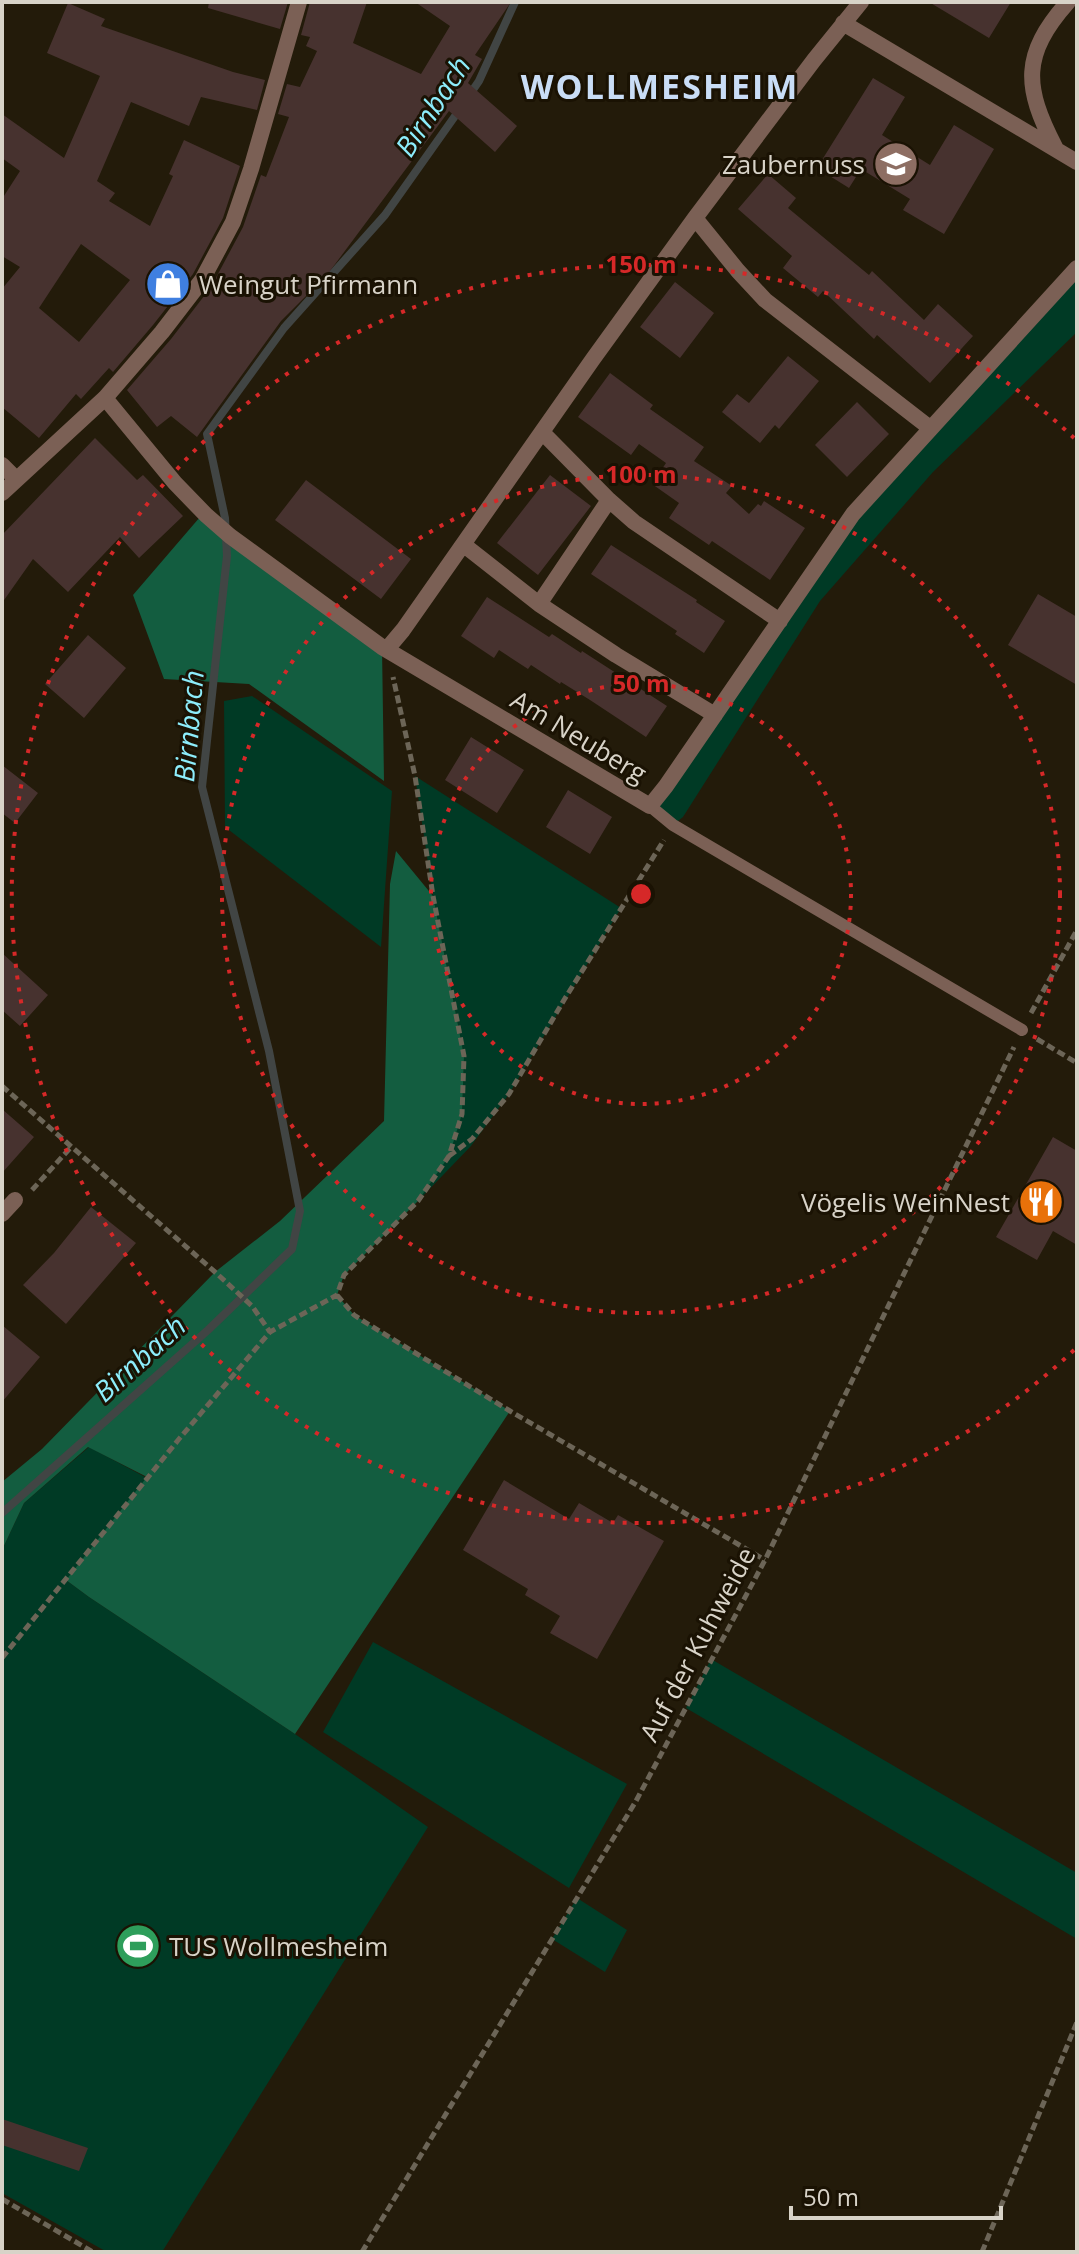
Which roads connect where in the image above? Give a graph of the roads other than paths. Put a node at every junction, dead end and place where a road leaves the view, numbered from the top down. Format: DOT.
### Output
graph roads {
  1 [pos="299,2"];
  2 [pos="861,2"];
  3 [pos="1068,2"];
  4 [pos="843,23"];
  5 [pos="1056,149"];
  6 [pos="1077,162"];
  7 [pos="695,218"];
  8 [pos="1077,268"];
  9 [pos="105,398"];
  10 [pos="930,428"];
  11 [pos="542,432"];
  12 [pos="2,465"];
  13 [pos="16,479"];
  14 [pos="2,493"];
  15 [pos="609,500"];
  16 [pos="464,545"];
  17 [pos="539,604"];
  18 [pos="780,621"];
  19 [pos="387,649"];
  20 [pos="715,715"];
  21 [pos="650,806"];
  22 [pos="1022,1030"];
  23 [pos="15,1200"];
  24 [pos="2,1214"];
  1 -- 9 [label="street"];
  2 -- 4 [label="street"];
  3 -- 5 [label="street"];
  4 -- 5 [label="street"];
  4 -- 7 [label="street"];
  5 -- 6 [label="street"];
  7 -- 10 [label="street"];
  7 -- 11 [label="street"];
  8 -- 10 [label="street, Am Neuberg"];
  9 -- 13 [label="street"];
  9 -- 19 [label="street, Am Neuberg"];
  10 -- 18 [label="street, Am Neuberg"];
  11 -- 15 [label="street"];
  11 -- 16 [label="street"];
  12 -- 13 [label="street"];
  13 -- 14 [label="street"];
  15 -- 17 [label="street"];
  15 -- 18 [label="street"];
  16 -- 17 [label="street"];
  16 -- 19 [label="street"];
  17 -- 20 [label="street"];
  18 -- 20 [label="street, Am Neuberg"];
  19 -- 21 [label="street, Am Neuberg"];
  20 -- 21 [label="street, Am Neuberg"];
  21 -- 22 [label="lane"];
  23 -- 24 [label="street"];
}
